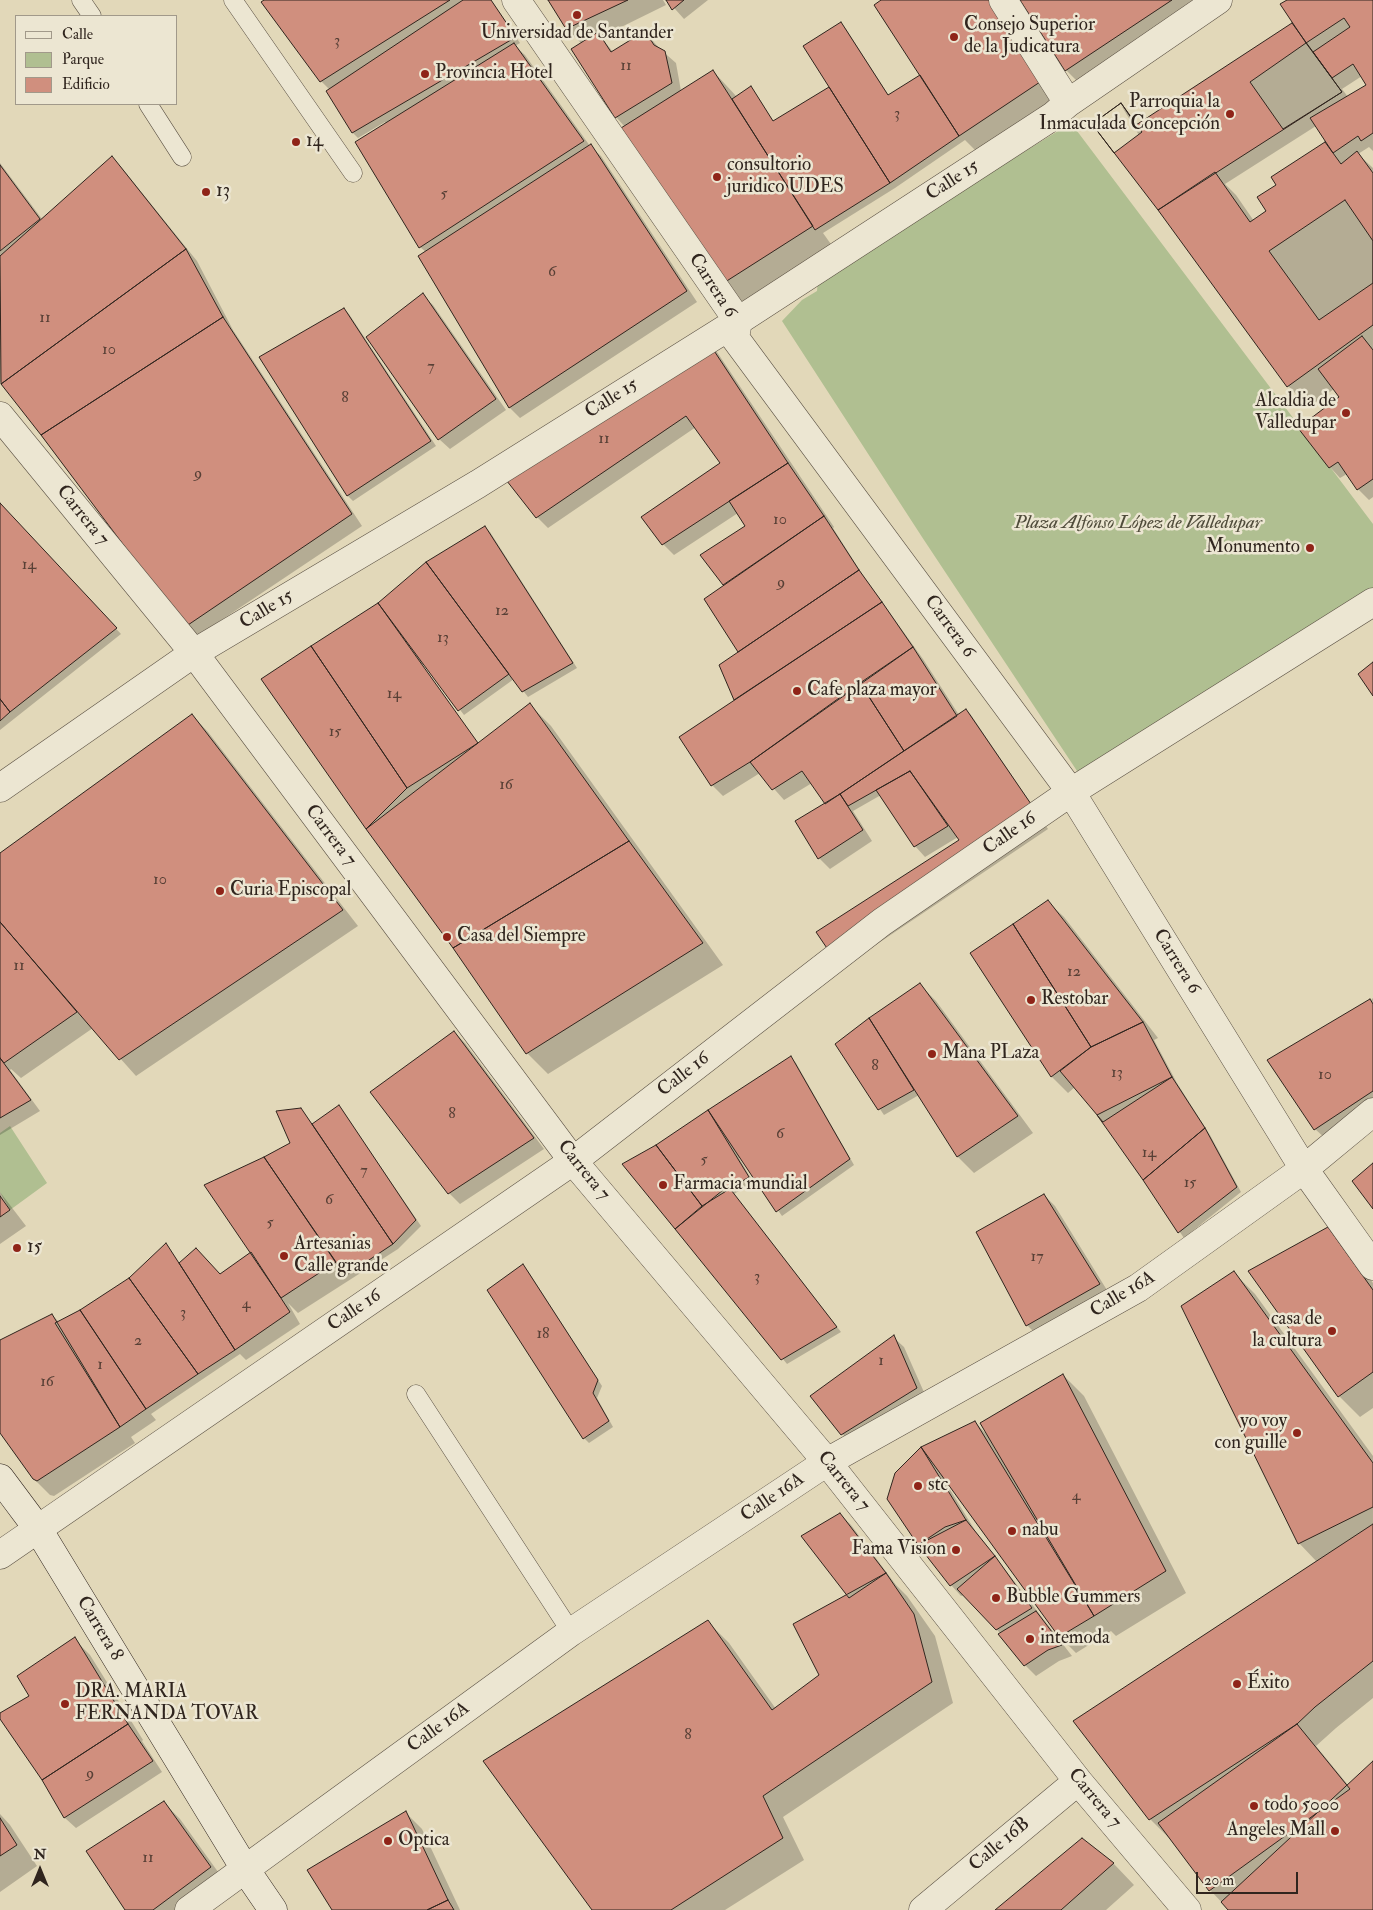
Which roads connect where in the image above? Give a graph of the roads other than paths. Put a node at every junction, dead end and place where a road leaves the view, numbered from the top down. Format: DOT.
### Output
graph roads {
  1 [pos="81,0"];
  2 [pos="233,0"];
  3 [pos="516,0"];
  4 [pos="1003,0"];
  5 [pos="1218,0"];
  6 [pos="91,15"];
  7 [pos="1068,103"];
  8 [pos="149,105"];
  9 [pos="182,157"];
  10 [pos="353,173"];
  11 [pos="738,321"];
  12 [pos="0,416"];
  13 [pos="1373,602"];
  14 [pos="194,653"];
  15 [pos="0,788"];
  16 [pos="1071,792"];
  17 [pos="1373,1112"];
  18 [pos="573,1161"];
  19 [pos="1304,1169"];
  20 [pos="1373,1266"];
  21 [pos="416,1394"];
  22 [pos="827,1462"];
  23 [pos="0,1478"];
  24 [pos="38,1529"];
  25 [pos="0,1555"];
  26 [pos="571,1632"];
  27 [pos="1078,1781"];
  28 [pos="245,1869"];
  29 [pos="188,1910"];
  30 [pos="273,1910"];
  31 [pos="923,1910"];
  32 [pos="1187,1910"];
  1 -- 6 [label="lane"];
  2 -- 10 [label="lane"];
  3 -- 11 [label="street, Carrera 6"];
  4 -- 7 [label="street"];
  5 -- 7 [label="street, Calle 15"];
  7 -- 11 [label="street, Calle 15"];
  8 -- 9 [label="lane"];
  11 -- 14 [label="street, Calle 15"];
  11 -- 16 [label="street, Carrera 6"];
  12 -- 14 [label="street, Carrera 7"];
  13 -- 16 [label="street, Calle 16"];
  14 -- 15 [label="street, Calle 15"];
  14 -- 18 [label="street, Carrera 7"];
  16 -- 18 [label="street, Calle 16"];
  16 -- 19 [label="street, Carrera 6"];
  17 -- 19 [label="street, Calle 16A"];
  18 -- 22 [label="street, Carrera 7"];
  18 -- 24 [label="street, Calle 16"];
  19 -- 20 [label="street, Carrera 6"];
  19 -- 22 [label="street, Calle 16A"];
  21 -- 26 [label="lane"];
  22 -- 26 [label="street, Calle 16A"];
  22 -- 27 [label="street, Carrera 7"];
  23 -- 24 [label="street, Carrera 8"];
  24 -- 25 [label="street, Calle 16"];
  24 -- 28 [label="street, Carrera 8"];
  26 -- 28 [label="street, Calle 16A"];
  27 -- 31 [label="street, Calle 16B"];
  27 -- 32 [label="street, Carrera 7"];
  28 -- 29 [label="street, Calle 16A"];
  28 -- 30 [label="street, Carrera 8"];
}
